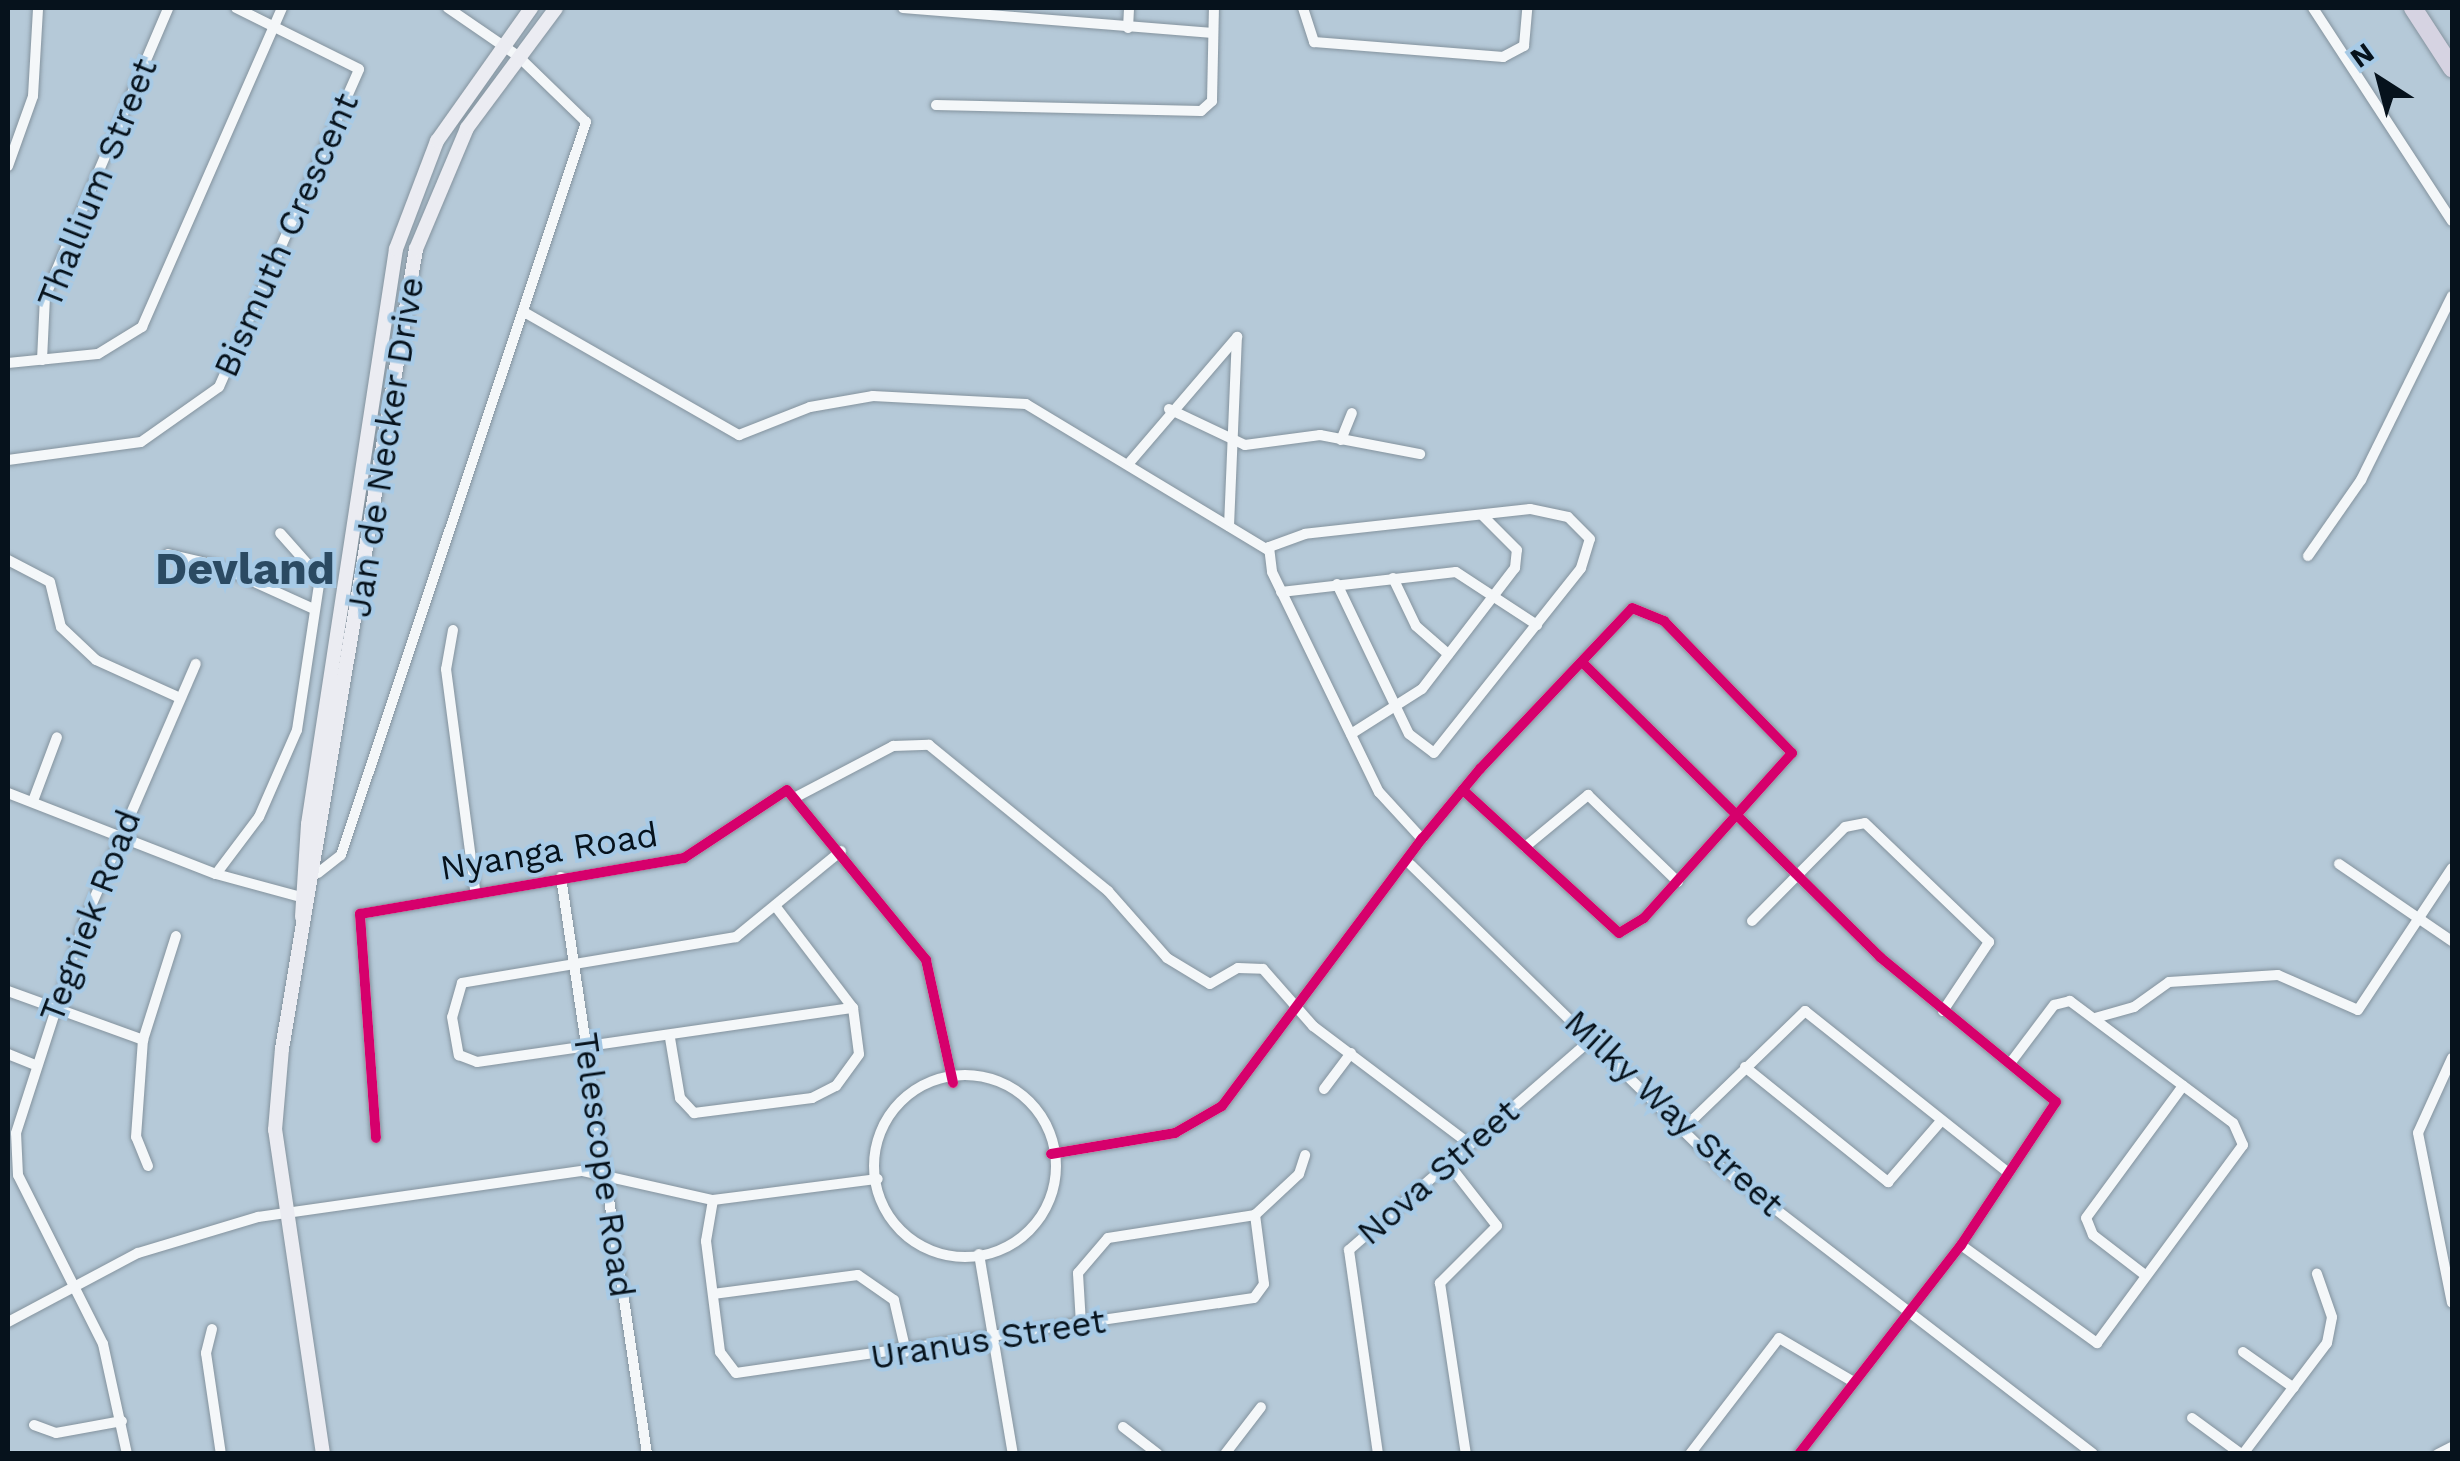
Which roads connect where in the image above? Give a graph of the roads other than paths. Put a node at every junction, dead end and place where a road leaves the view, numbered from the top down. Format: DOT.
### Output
graph roads {
  1 [pos="38,8"];
  2 [pos="168,8"];
  3 [pos="236,8"];
  4 [pos="282,8"];
  5 [pos="448,8"];
  6 [pos="531,8"];
  7 [pos="556,8"];
  8 [pos="903,8"];
  9 [pos="1129,8"];
  10 [pos="1214,8"];
  11 [pos="1303,8"];
  12 [pos="1527,8"];
  13 [pos="2313,8"];
  14 [pos="2414,8"];
  15 [pos="276,25"];
  16 [pos="1128,28"];
  17 [pos="1212,33"];
  18 [pos="502,45"];
  19 [pos="518,56"];
  20 [pos="2452,68"];
  21 [pos="936,105"];
  22 [pos="8,166"];
  23 [pos="2452,222"];
  24 [pos="2452,296"];
  25 [pos="524,312"];
  26 [pos="42,360"];
  27 [pos="8,363"];
  28 [pos="1169,410"];
  29 [pos="1352,413"];
  30 [pos="1340,440"];
  31 [pos="1234,443"];
  32 [pos="1420,454"];
  33 [pos="8,460"];
  34 [pos="1130,462"];
  35 [pos="1483,516"];
  36 [pos="1229,526"];
  37 [pos="280,533"];
  38 [pos="1268,550"];
  39 [pos="168,554"];
  40 [pos="2308,556"];
  41 [pos="8,560"];
  42 [pos="1393,578"];
  43 [pos="1338,584"];
  44 [pos="1281,592"];
  45 [pos="1495,596"];
  46 [pos="314,608"];
  47 [pos="1536,624"];
  48 [pos="453,630"];
  49 [pos="1448,654"];
  50 [pos="1584,663"];
  51 [pos="196,664"];
  52 [pos="180,698"];
  53 [pos="1398,709"];
  54 [pos="1351,734"];
  55 [pos="58,737"];
  56 [pos="1463,790"];
  57 [pos="8,793"];
  58 [pos="796,797"];
  59 [pos="32,801"];
  60 [pos="1737,816"];
  61 [pos="118,834"];
  62 [pos="1422,838"];
  63 [pos="1525,847"];
  64 [pos="841,851"];
  65 [pos="2339,864"];
  66 [pos="1410,865"];
  67 [pos="2452,868"];
  68 [pos="318,873"];
  69 [pos="216,874"];
  70 [pos="1798,875"];
  71 [pos="561,877"];
  72 [pos="1678,882"];
  73 [pos="475,890"];
  74 [pos="306,898"];
  75 [pos="776,907"];
  76 [pos="2422,920"];
  77 [pos="1752,921"];
  78 [pos="176,936"];
  79 [pos="2452,940"];
  80 [pos="574,965"];
  81 [pos="8,990"];
  82 [pos="1298,1006"];
  83 [pos="852,1008"];
  84 [pos="1943,1012"];
  85 [pos="52,1013"];
  86 [pos="2095,1018"];
  87 [pos="670,1038"];
  88 [pos="1592,1039"];
  89 [pos="144,1040"];
  90 [pos="586,1048"];
  91 [pos="1351,1053"];
  92 [pos="8,1054"];
  93 [pos="2452,1058"];
  94 [pos="2011,1062"];
  95 [pos="33,1064"];
  96 [pos="1746,1067"];
  97 [pos="953,1083"];
  98 [pos="2183,1086"];
  99 [pos="1324,1089"];
  100 [pos="1941,1122"];
  101 [pos="1683,1128"];
  102 [pos="376,1138"];
  103 [pos="1468,1144"];
  104 [pos="1051,1154"];
  105 [pos="1305,1155"];
  106 [pos="1447,1162"];
  107 [pos="148,1166"];
  108 [pos="2009,1172"];
  109 [pos="606,1174"];
  110 [pos="878,1179"];
  111 [pos="712,1200"];
  112 [pos="285,1215"];
  113 [pos="1256,1215"];
  114 [pos="1961,1245"];
  115 [pos="979,1254"];
  116 [pos="2317,1274"];
  117 [pos="2145,1275"];
  118 [pos="73,1282"];
  119 [pos="714,1294"];
  120 [pos="2452,1303"];
  121 [pos="1905,1314"];
  122 [pos="8,1322"];
  123 [pos="1081,1324"];
  124 [pos="212,1328"];
  125 [pos="994,1339"];
  126 [pos="906,1352"];
  127 [pos="2244,1352"];
  128 [pos="1852,1381"];
  129 [pos="2294,1388"];
  130 [pos="1261,1407"];
  131 [pos="2192,1418"];
  132 [pos="122,1420"];
  133 [pos="34,1425"];
  134 [pos="1122,1427"];
  135 [pos="2452,1447"];
  136 [pos="127,1454"];
  137 [pos="221,1454"];
  138 [pos="323,1454"];
  139 [pos="647,1454"];
  140 [pos="1012,1454"];
  141 [pos="1158,1454"];
  142 [pos="1225,1454"];
  143 [pos="1378,1454"];
  144 [pos="1466,1454"];
  145 [pos="1690,1454"];
  146 [pos="1799,1454"];
  147 [pos="2093,1454"];
  148 [pos="2242,1454"];
  149 [pos="2438,1454"];
  1 -- 22 [label="street"];
  2 -- 26 [label="street, Thallium Street"];
  3 -- 15 [label="street"];
  4 -- 15 [label="street"];
  5 -- 18 [label="street"];
  6 -- 18 [label="main road, Jan de Necker Drive"];
  7 -- 19 [label="main road, Jan de Necker Drive"];
  8 -- 16 [label="street"];
  9 -- 16 [label="street"];
  10 -- 17 [label="street"];
  11 -- 12 [label="street"];
  13 -- 23 [label="street"];
  14 -- 20 [label="highway"];
  15 -- 26 [label="street"];
  15 -- 33 [label="street, Bismuth Crescent"];
  16 -- 17 [label="street"];
  17 -- 21 [label="street"];
  18 -- 19 [label="street"];
  18 -- 74 [label="main road, Jan de Necker Drive"];
  19 -- 25 [label="street"];
  19 -- 68 [label="main road, Jan de Necker Drive"];
  24 -- 40 [label="street"];
  25 -- 34 [label="street"];
  25 -- 68 [label="street"];
  26 -- 27 [label="street"];
  28 -- 31 [label="street"];
  28 -- 31 [label="street"];
  28 -- 34 [label="street"];
  29 -- 30 [label="street"];
  30 -- 31 [label="street"];
  30 -- 32 [label="street"];
  31 -- 36 [label="street"];
  34 -- 36 [label="street"];
  35 -- 38 [label="street"];
  35 -- 45 [label="street"];
  35 -- 47 [label="street"];
  36 -- 38 [label="street"];
  37 -- 46 [label="street"];
  38 -- 44 [label="street"];
  39 -- 46 [label="street"];
  41 -- 52 [label="street"];
  42 -- 43 [label="street"];
  42 -- 45 [label="street"];
  42 -- 49 [label="street"];
  43 -- 44 [label="street"];
  43 -- 53 [label="street"];
  44 -- 54 [label="street"];
  45 -- 47 [label="street"];
  45 -- 49 [label="street"];
  46 -- 69 [label="street"];
  47 -- 53 [label="street"];
  48 -- 73 [label="street"];
  49 -- 53 [label="street"];
  50 -- 56 [label="street"];
  50 -- 60 [label="street"];
  50 -- 60 [label="street"];
  51 -- 52 [label="street, Tegniek Road"];
  52 -- 61 [label="street, Tegniek Road"];
  53 -- 54 [label="street"];
  54 -- 62 [label="street"];
  55 -- 59 [label="street"];
  56 -- 62 [label="street"];
  56 -- 63 [label="street"];
  57 -- 59 [label="street"];
  58 -- 64 [label="street"];
  58 -- 71 [label="street, Nyanga Road"];
  58 -- 82 [label="street"];
  59 -- 61 [label="street"];
  60 -- 70 [label="street"];
  60 -- 72 [label="street"];
  61 -- 69 [label="street"];
  61 -- 85 [label="street, Tegniek Road"];
  62 -- 66 [label="street"];
  63 -- 72 [label="street"];
  63 -- 72 [label="street"];
  64 -- 75 [label="street"];
  64 -- 97 [label="street"];
  65 -- 76 [label="street"];
  66 -- 82 [label="street"];
  66 -- 88 [label="street, Milky Way Street"];
  67 -- 76 [label="street"];
  68 -- 74 [label="main road, Jan de Necker Drive"];
  69 -- 74 [label="street"];
  70 -- 77 [label="street"];
  70 -- 84 [label="street"];
  70 -- 84 [label="street"];
  71 -- 73 [label="street, Nyanga Road"];
  71 -- 80 [label="street, Telescope Road"];
  73 -- 102 [label="street, Nyanga Road"];
  74 -- 112 [label="main road, Jan de Necker Drive"];
  75 -- 80 [label="street"];
  75 -- 83 [label="street"];
  76 -- 79 [label="street"];
  76 -- 86 [label="street"];
  78 -- 89 [label="street"];
  80 -- 90 [label="street, Telescope Road"];
  80 -- 90 [label="street"];
  81 -- 85 [label="street"];
  82 -- 91 [label="street"];
  82 -- 104 [label="street"];
  83 -- 87 [label="street"];
  83 -- 87 [label="street"];
  84 -- 94 [label="street"];
  85 -- 89 [label="street"];
  85 -- 95 [label="street, Tegniek Road"];
  86 -- 94 [label="street"];
  86 -- 98 [label="street"];
  87 -- 90 [label="street"];
  88 -- 101 [label="street, Milky Way Street"];
  88 -- 103 [label="street, Nova Street"];
  89 -- 107 [label="street"];
  90 -- 109 [label="street, Telescope Road"];
  91 -- 99 [label="street"];
  91 -- 103 [label="street"];
  92 -- 95 [label="street"];
  93 -- 120 [label="street"];
  94 -- 108 [label="street"];
  95 -- 118 [label="street, Tegniek Road"];
  96 -- 100 [label="street"];
  96 -- 100 [label="street"];
  96 -- 101 [label="street"];
  97 -- 104 [label="street"];
  97 -- 110 [label="street"];
  98 -- 117 [label="street"];
  98 -- 117 [label="street"];
  100 -- 108 [label="street"];
  101 -- 121 [label="street, Milky Way Street"];
  103 -- 106 [label="street, Nova Street"];
  104 -- 115 [label="street"];
  105 -- 113 [label="street"];
  106 -- 143 [label="street, Nova Street"];
  106 -- 144 [label="street"];
  108 -- 114 [label="street"];
  109 -- 111 [label="street"];
  109 -- 112 [label="street"];
  109 -- 139 [label="street, Telescope Road"];
  110 -- 111 [label="street"];
  110 -- 115 [label="street"];
  111 -- 119 [label="street, Uranus Street"];
  112 -- 118 [label="street"];
  112 -- 138 [label="main road, Jan de Necker Drive"];
  113 -- 123 [label="street"];
  113 -- 123 [label="street, Uranus Street"];
  114 -- 117 [label="street"];
  114 -- 121 [label="street"];
  115 -- 125 [label="street"];
  116 -- 129 [label="street"];
  118 -- 122 [label="street"];
  118 -- 132 [label="street, Tegniek Road"];
  119 -- 126 [label="street"];
  119 -- 126 [label="street, Uranus Street"];
  121 -- 128 [label="street"];
  121 -- 147 [label="street, Milky Way Street"];
  123 -- 125 [label="street, Uranus Street"];
  124 -- 137 [label="street"];
  125 -- 126 [label="street, Uranus Street"];
  125 -- 140 [label="street"];
  127 -- 129 [label="street"];
  128 -- 145 [label="street"];
  128 -- 146 [label="street"];
  129 -- 148 [label="street"];
  130 -- 142 [label="street"];
  131 -- 148 [label="street"];
  132 -- 133 [label="street"];
  132 -- 136 [label="street, Tegniek Road"];
  134 -- 141 [label="street"];
  135 -- 149 [label="street"];
}
